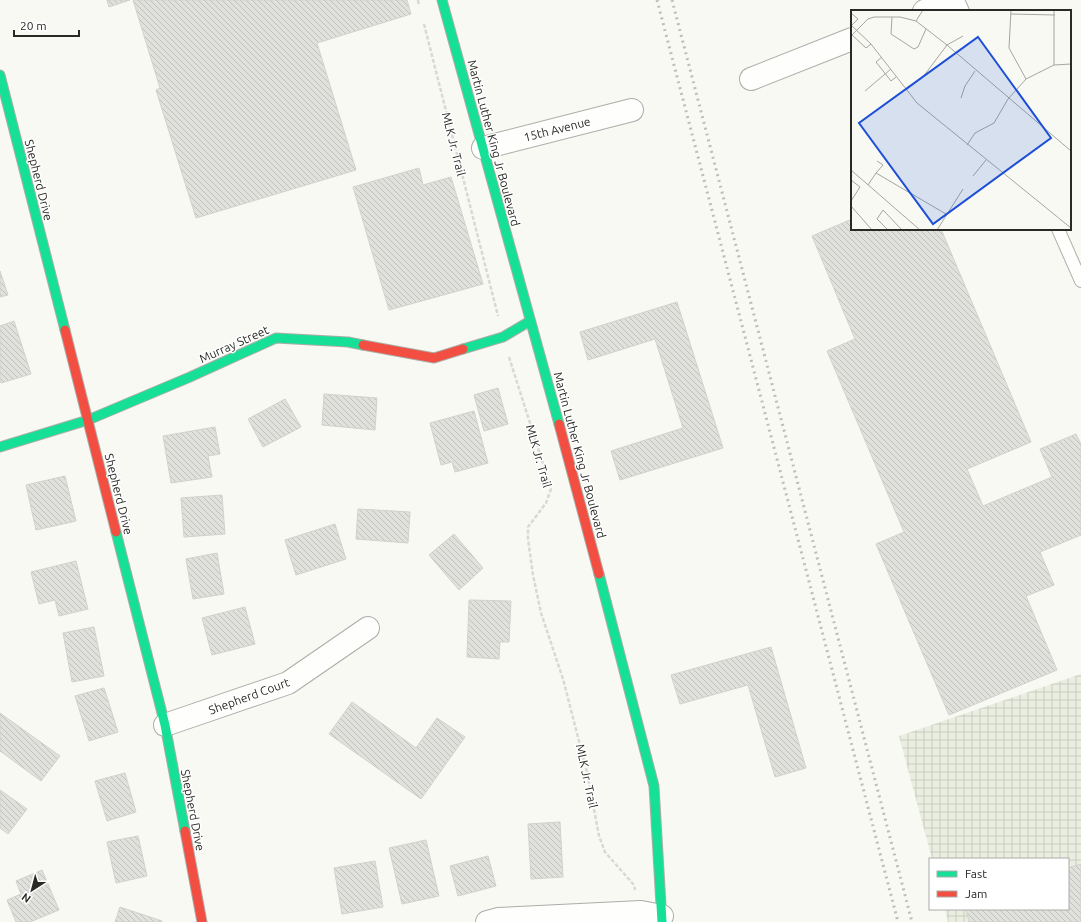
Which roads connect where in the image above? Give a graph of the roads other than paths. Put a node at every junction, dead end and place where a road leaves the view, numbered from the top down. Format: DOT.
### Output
graph roads {
  1 [pos="442,0"];
  2 [pos="952,0"];
  3 [pos="958,0"];
  4 [pos="927,10"];
  5 [pos="963,10"];
  6 [pos="851,39"];
  7 [pos="0,75"];
  8 [pos="751,79"];
  9 [pos="632,110"];
  10 [pos="483,148"];
  11 [pos="1058,230"];
  12 [pos="1081,281"];
  13 [pos="530,321"];
  14 [pos="88,420"];
  15 [pos="0,447"];
  16 [pos="368,628"];
  17 [pos="165,725"];
  18 [pos="655,917"];
  19 [pos="202,922"];
  20 [pos="487,922"];
  1 -- 10 [label="street, Martin Luther King Jr Boulevard"];
  2 -- 4 [label="street"];
  3 -- 5 [label="lane"];
  6 -- 8 [label="street"];
  7 -- 14 [label="street, Shepherd Drive"];
  9 -- 10 [label="street, 15th Avenue"];
  10 -- 13 [label="street, Martin Luther King Jr Boulevard"];
  11 -- 12 [label="lane"];
  13 -- 14 [label="street, Murray Street"];
  13 -- 18 [label="street, Martin Luther King Jr Boulevard"];
  14 -- 15 [label="street, Murray Street"];
  14 -- 17 [label="street, Shepherd Drive"];
  16 -- 17 [label="street, Shepherd Court"];
  17 -- 19 [label="street, Shepherd Drive"];
  18 -- 20 [label="street"];
}
